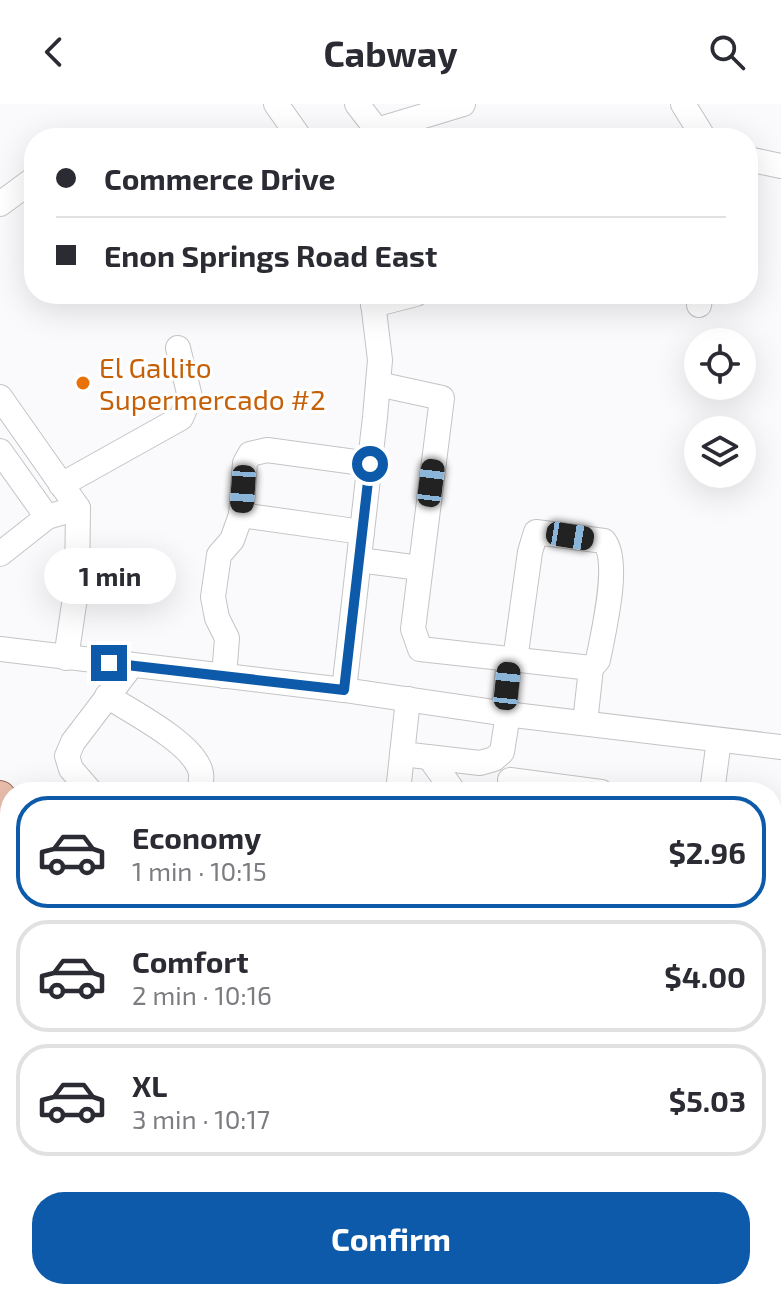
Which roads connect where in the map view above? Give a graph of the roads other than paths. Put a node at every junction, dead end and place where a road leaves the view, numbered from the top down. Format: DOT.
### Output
graph roads {
  1 [pos="276,104"];
  2 [pos="357,104"];
  3 [pos="463,104"];
  4 [pos="683,104"];
  5 [pos="293,128"];
  6 [pos="368,128"];
  7 [pos="392,128"];
  8 [pos="698,128"];
  9 [pos="758,161"];
  10 [pos="781,166"];
  11 [pos="24,194"];
  12 [pos="0,204"];
  13 [pos="373,304"];
  14 [pos="178,348"];
  15 [pos="378,384"];
  16 [pos="3,409"];
  17 [pos="0,451"];
  18 [pos="370,464"];
  19 [pos="61,485"];
  20 [pos="78,508"];
  21 [pos="241,515"];
  22 [pos="47,517"];
  23 [pos="362,532"];
  24 [pos="4,540"];
  25 [pos="359,560"];
  26 [pos="420,568"];
  27 [pos="0,649"];
  28 [pos="66,658"];
  29 [pos="512,660"];
  30 [pos="131,666"];
  31 [pos="591,668"];
  32 [pos="224,676"];
  33 [pos="344,690"];
  34 [pos="107,696"];
  35 [pos="408,699"];
  36 [pos="506,714"];
  37 [pos="585,723"];
  38 [pos="719,740"];
  39 [pos="781,747"];
  40 [pos="402,754"];
  41 [pos="429,757"];
  42 [pos="494,759"];
  43 [pos="82,782"];
  44 [pos="201,782"];
  45 [pos="398,782"];
  46 [pos="447,782"];
  47 [pos="511,782"];
  48 [pos="713,782"];
  1 -- 5 [label="street"];
  2 -- 6 [label="street"];
  3 -- 7 [label="street"];
  4 -- 8 [label="street"];
  9 -- 10 [label="street"];
  11 -- 12 [label="street"];
  13 -- 15 [label="street"];
  14 -- 19 [label="street"];
  15 -- 18 [label="street"];
  15 -- 26 [label="street"];
  16 -- 19 [label="street"];
  17 -- 22 [label="street"];
  18 -- 21 [label="street"];
  18 -- 23 [label="street"];
  19 -- 20 [label="street"];
  20 -- 22 [label="street"];
  20 -- 28 [label="street"];
  21 -- 23 [label="street"];
  21 -- 32 [label="street"];
  22 -- 24 [label="street"];
  23 -- 25 [label="street"];
  25 -- 26 [label="street"];
  25 -- 33 [label="street"];
  26 -- 29 [label="street"];
  27 -- 28 [label="street"];
  28 -- 30 [label="street"];
  29 -- 31 [label="street"];
  29 -- 31 [label="street"];
  29 -- 36 [label="street"];
  30 -- 32 [label="street"];
  30 -- 34 [label="street"];
  31 -- 37 [label="street"];
  32 -- 33 [label="street"];
  33 -- 35 [label="street"];
  34 -- 43 [label="street"];
  34 -- 44 [label="street"];
  35 -- 36 [label="street"];
  35 -- 40 [label="street"];
  36 -- 37 [label="street"];
  36 -- 42 [label="street"];
  37 -- 38 [label="street"];
  38 -- 39 [label="street"];
  38 -- 48 [label="street"];
  40 -- 41 [label="street"];
  40 -- 45 [label="street"];
  41 -- 42 [label="street"];
  41 -- 46 [label="street"];
  42 -- 47 [label="street"];
}
